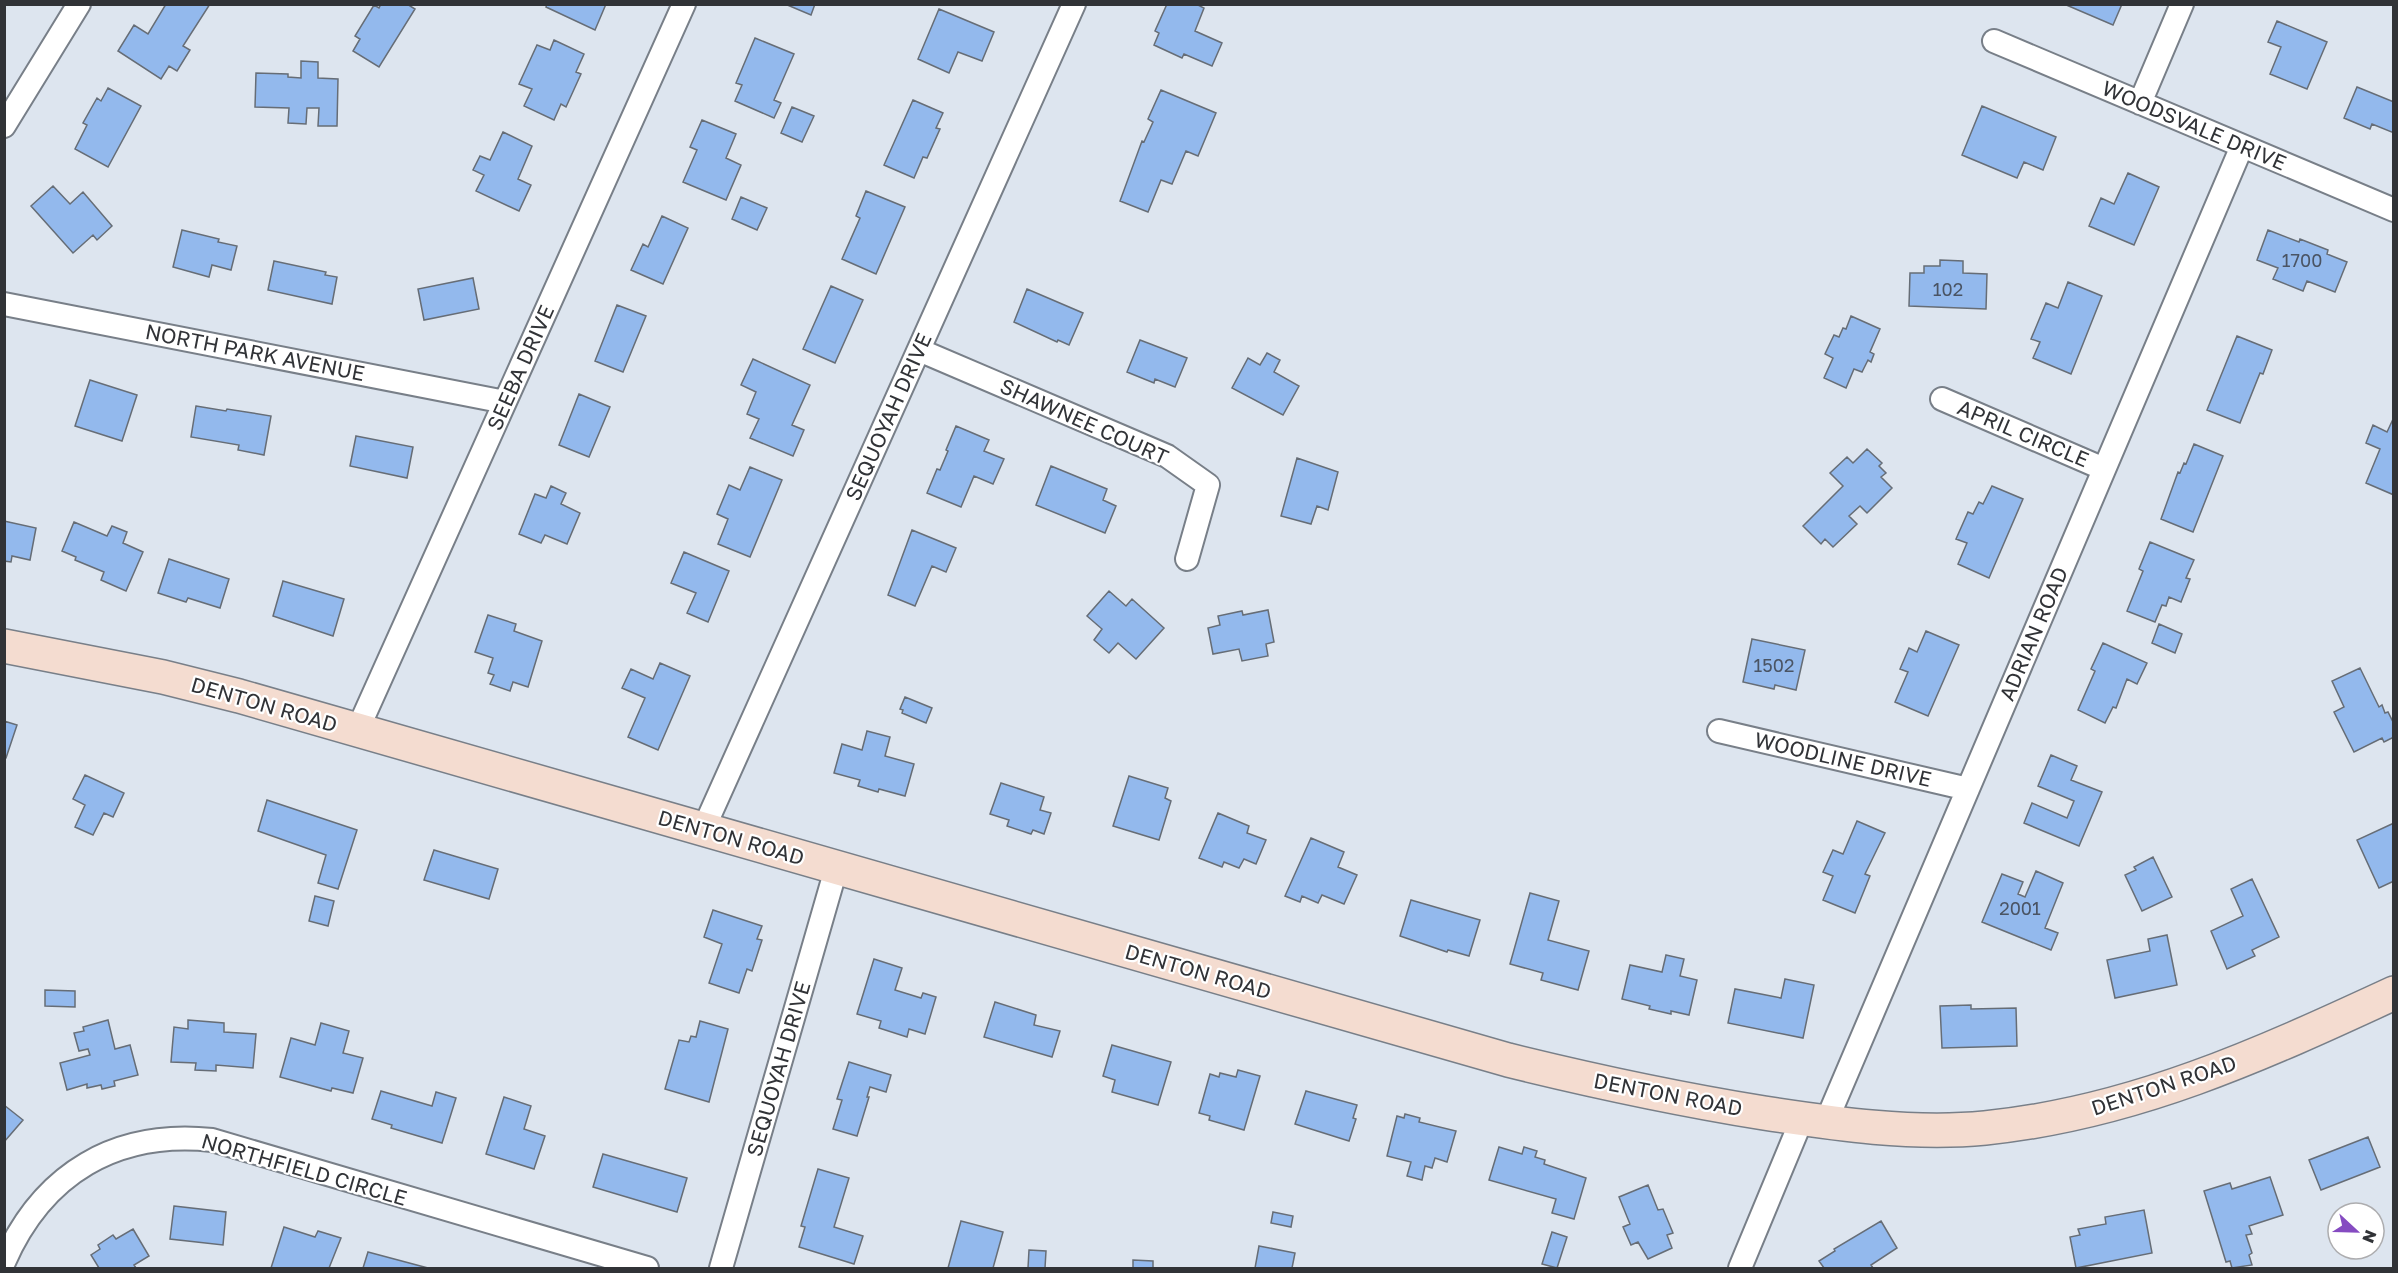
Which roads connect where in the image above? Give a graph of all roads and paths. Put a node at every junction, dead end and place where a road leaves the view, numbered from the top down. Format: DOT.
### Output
graph roads {
  1 [pos="79,4"];
  2 [pos="684,4"];
  3 [pos="1074,4"];
  4 [pos="2182,4"];
  5 [pos="1994,41"];
  6 [pos="2140,103"];
  7 [pos="4,126"];
  8 [pos="2241,146"];
  9 [pos="2394,210"];
  10 [pos="4,304"];
  11 [pos="919,350"];
  12 [pos="1942,399"];
  13 [pos="505,402"];
  14 [pos="2104,469"];
  15 [pos="1187,559"];
  16 [pos="4,646"];
  17 [pos="357,731"];
  18 [pos="1719,732"];
  19 [pos="1968,789"];
  20 [pos="703,830"];
  21 [pos="836,869"];
  22 [pos="2394,993"];
  23 [pos="1814,1120"];
  24 [pos="4,1262"];
  25 [pos="647,1269"];
  26 [pos="721,1269"];
  27 [pos="1740,1269"];
  1 -- 7 [label="street"];
  2 -- 13 [label="street, SEEBA DRIVE"];
  3 -- 11 [label="street, SEQUOYAH DRIVE"];
  4 -- 6 [label="street"];
  5 -- 6 [label="street, WOODSVALE DRIVE"];
  6 -- 8 [label="street, WOODSVALE DRIVE"];
  8 -- 9 [label="street, WOODSVALE DRIVE"];
  8 -- 14 [label="street, ADRIAN ROAD"];
  10 -- 13 [label="street, NORTH PARK AVENUE"];
  11 -- 15 [label="street, SHAWNEE COURT"];
  11 -- 20 [label="street, SEQUOYAH DRIVE"];
  12 -- 14 [label="street, APRIL CIRCLE"];
  13 -- 17 [label="street, SEEBA DRIVE"];
  14 -- 19 [label="street, ADRIAN ROAD"];
  16 -- 17 [label="street, DENTON ROAD"];
  17 -- 20 [label="street, DENTON ROAD"];
  18 -- 19 [label="street, WOODLINE DRIVE"];
  19 -- 23 [label="street, ADRIAN ROAD"];
  20 -- 21 [label="street, DENTON ROAD"];
  21 -- 23 [label="street, DENTON ROAD"];
  21 -- 26 [label="street, SEQUOYAH DRIVE"];
  22 -- 23 [label="street, DENTON ROAD"];
  23 -- 27 [label="street"];
  24 -- 25 [label="street, NORTHFIELD CIRCLE"];
}
